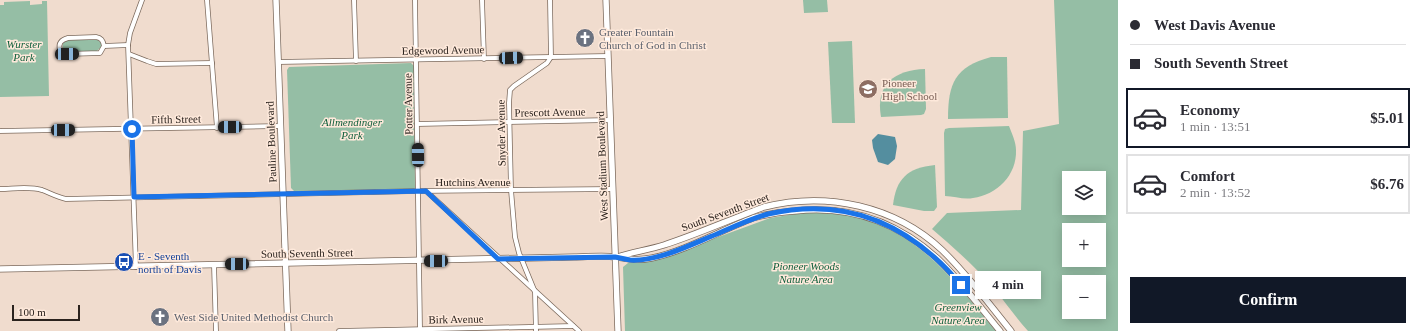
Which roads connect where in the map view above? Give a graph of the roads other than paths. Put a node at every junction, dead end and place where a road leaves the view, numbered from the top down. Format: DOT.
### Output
graph roads {
  1 [pos="142,0"];
  2 [pos="207,0"];
  3 [pos="276,0"];
  4 [pos="354,0"];
  5 [pos="415,0"];
  6 [pos="482,0"];
  7 [pos="550,0"];
  8 [pos="606,0"];
  9 [pos="128,45"];
  10 [pos="104,46"];
  11 [pos="128,54"];
  12 [pos="608,56"];
  13 [pos="551,57"];
  14 [pos="484,59"];
  15 [pos="416,60"];
  16 [pos="356,61"];
  17 [pos="278,62"];
  18 [pos="212,63"];
  19 [pos="610,120"];
  20 [pos="509,122"];
  21 [pos="417,124"];
  22 [pos="280,126"];
  23 [pos="217,128"];
  24 [pos="132,129"];
  25 [pos="0,131"];
  26 [pos="0,189"];
  27 [pos="613,189"];
  28 [pos="511,190"];
  29 [pos="418,191"];
  30 [pos="426,191"];
  31 [pos="283,195"];
  32 [pos="134,197"];
  33 [pos="615,257"];
  34 [pos="498,259"];
  35 [pos="522,259"];
  36 [pos="419,261"];
  37 [pos="285,264"];
  38 [pos="214,265"];
  39 [pos="136,267"];
  40 [pos="0,269"];
  41 [pos="535,292"];
  42 [pos="573,326"];
  43 [pos="420,329"];
  44 [pos="536,329"];
  45 [pos="216,331"];
  46 [pos="288,331"];
  47 [pos="339,331"];
  48 [pos="578,331"];
  49 [pos="618,331"];
  50 [pos="1000,331"];
  51 [pos="1011,331"];
  1 -- 9 [label="street"];
  2 -- 18 [label="street"];
  3 -- 17 [label="street, Pauline Boulevard"];
  4 -- 16 [label="street"];
  5 -- 15 [label="street, Potter Avenue"];
  6 -- 14 [label="street"];
  7 -- 13 [label="street"];
  8 -- 12 [label="street, West Stadium Boulevard"];
  9 -- 10 [label="street"];
  9 -- 11 [label="street"];
  10 -- 10 [label="street"];
  11 -- 18 [label="street"];
  11 -- 24 [label="street"];
  12 -- 13 [label="street, Edgewood Avenue"];
  12 -- 19 [label="street, West Stadium Boulevard"];
  13 -- 14 [label="street, Edgewood Avenue"];
  13 -- 20 [label="street, Snyder Avenue"];
  14 -- 15 [label="street, Edgewood Avenue"];
  15 -- 16 [label="street, Edgewood Avenue"];
  15 -- 21 [label="street, Potter Avenue"];
  16 -- 17 [label="street, Edgewood Avenue"];
  17 -- 22 [label="street, Pauline Boulevard"];
  18 -- 23 [label="street"];
  19 -- 20 [label="street, Prescott Avenue"];
  19 -- 27 [label="street, West Stadium Boulevard"];
  20 -- 21 [label="street, Prescott Avenue"];
  20 -- 28 [label="street, Snyder Avenue"];
  21 -- 29 [label="street, Potter Avenue"];
  22 -- 23 [label="street, Fifth Street"];
  22 -- 31 [label="street, Pauline Boulevard"];
  23 -- 24 [label="street, Fifth Street"];
  24 -- 25 [label="street, Fifth Street"];
  24 -- 32 [label="street"];
  26 -- 32 [label="street, Hutchins Avenue"];
  27 -- 28 [label="street, Hutchins Avenue"];
  27 -- 33 [label="street, West Stadium Boulevard"];
  28 -- 30 [label="street, Hutchins Avenue"];
  28 -- 35 [label="street, Snyder Avenue"];
  29 -- 30 [label="street, Hutchins Avenue"];
  29 -- 31 [label="street, Hutchins Avenue"];
  29 -- 36 [label="street, Potter Avenue"];
  30 -- 34 [label="street"];
  31 -- 32 [label="street, Hutchins Avenue"];
  31 -- 37 [label="street, Pauline Boulevard"];
  32 -- 39 [label="street"];
  33 -- 35 [label="street, South Seventh Street"];
  33 -- 49 [label="street, West Stadium Boulevard"];
  33 -- 50 [label="street, South Seventh Street"];
  33 -- 51 [label="street, South Seventh Street"];
  34 -- 35 [label="street, South Seventh Street"];
  34 -- 36 [label="street, South Seventh Street"];
  34 -- 41 [label="street"];
  35 -- 41 [label="street, Snyder Avenue"];
  36 -- 37 [label="street, South Seventh Street"];
  36 -- 43 [label="street, Potter Avenue"];
  37 -- 38 [label="street, South Seventh Street"];
  37 -- 46 [label="street, Pauline Boulevard"];
  38 -- 39 [label="street, South Seventh Street"];
  38 -- 45 [label="street"];
  39 -- 40 [label="street, South Seventh Street"];
  41 -- 42 [label="street"];
  41 -- 44 [label="street, Snyder Avenue"];
  42 -- 44 [label="street, Birk Avenue"];
  42 -- 48 [label="street"];
  43 -- 44 [label="street, Birk Avenue"];
  43 -- 47 [label="street, Birk Avenue"];
}
